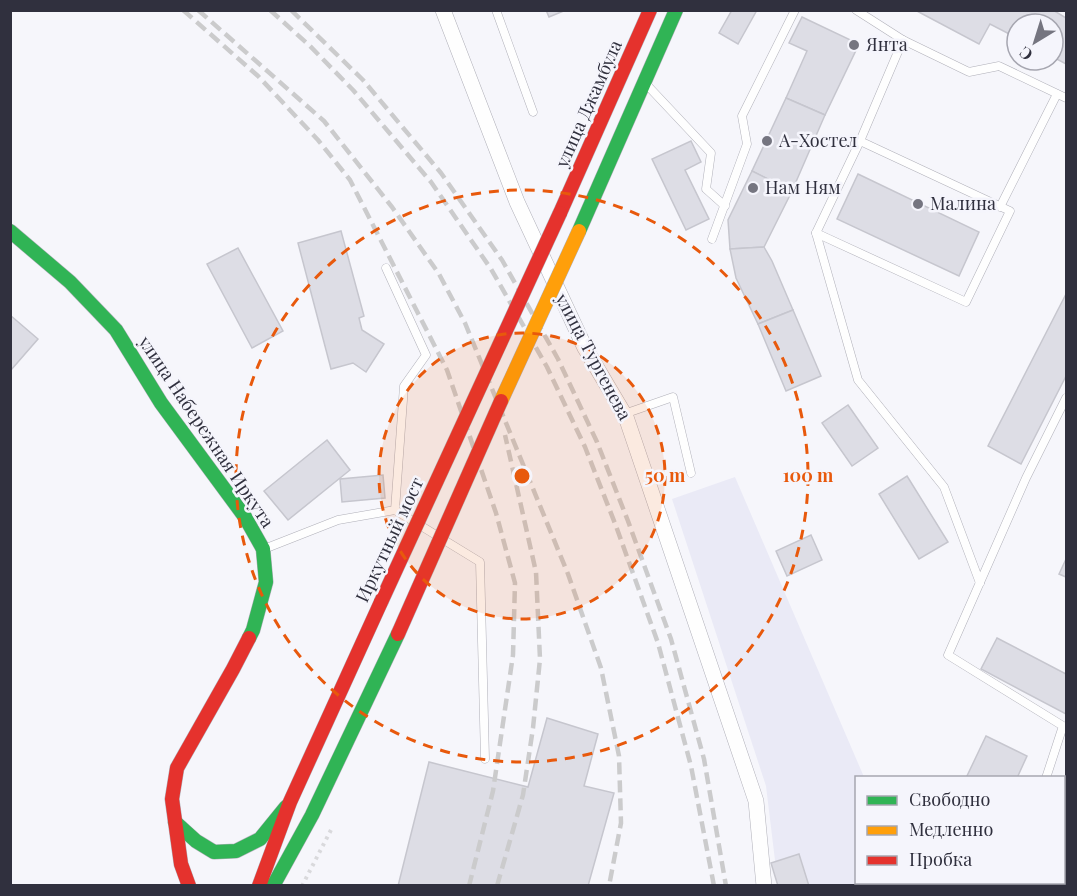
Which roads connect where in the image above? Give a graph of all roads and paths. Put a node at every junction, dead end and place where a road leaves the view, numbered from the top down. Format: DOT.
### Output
graph roads {
  1 [pos="443,10"];
  2 [pos="496,10"];
  3 [pos="650,10"];
  4 [pos="676,10"];
  5 [pos="795,10"];
  6 [pos="856,10"];
  7 [pos="903,40"];
  8 [pos="645,82"];
  9 [pos="1057,94"];
  10 [pos="1066,98"];
  11 [pos="533,112"];
  12 [pos="860,141"];
  13 [pos="725,206"];
  14 [pos="1000,207"];
  15 [pos="560,213"];
  16 [pos="10,231"];
  17 [pos="816,233"];
  18 [pos="712,239"];
  19 [pos="386,268"];
  20 [pos="1066,398"];
  21 [pos="624,414"];
  22 [pos="691,473"];
  23 [pos="395,510"];
  24 [pos="262,549"];
  25 [pos="980,583"];
  26 [pos="485,759"];
  27 [pos="1046,776"];
  28 [pos="290,802"];
  29 [pos="175,822"];
  30 [pos="189,885"];
  31 [pos="259,885"];
  32 [pos="273,885"];
  33 [pos="765,885"];
  1 -- 21 [label="street, улица Тургенева"];
  2 -- 11 [label="lane"];
  3 -- 15 [label="main road, улица Джамбула"];
  4 -- 8 [label="main road"];
  5 -- 13 [label="lane"];
  6 -- 7 [label="lane"];
  7 -- 9 [label="lane"];
  7 -- 12 [label="lane"];
  8 -- 13 [label="lane"];
  8 -- 32 [label="main road, bridge"];
  9 -- 10 [label="lane"];
  9 -- 14 [label="lane"];
  12 -- 14 [label="lane"];
  12 -- 17 [label="lane"];
  13 -- 18 [label="lane"];
  14 -- 17 [label="lane"];
  15 -- 28 [label="main road, Иркутный мост, bridge"];
  16 -- 24 [label="main road, улица Набережная Иркута"];
  17 -- 25 [label="lane"];
  19 -- 23 [label="lane"];
  20 -- 25 [label="lane"];
  21 -- 22 [label="lane"];
  21 -- 33 [label="street, улица Тургенева"];
  23 -- 24 [label="lane"];
  23 -- 26 [label="lane"];
  24 -- 29 [label="main road, улица Набережная Иркута"];
  25 -- 27 [label="lane"];
  28 -- 29 [label="main road"];
  28 -- 31 [label="main road, Иркутный мост"];
  29 -- 30 [label="main road, улица Набережная Иркута"];
}
